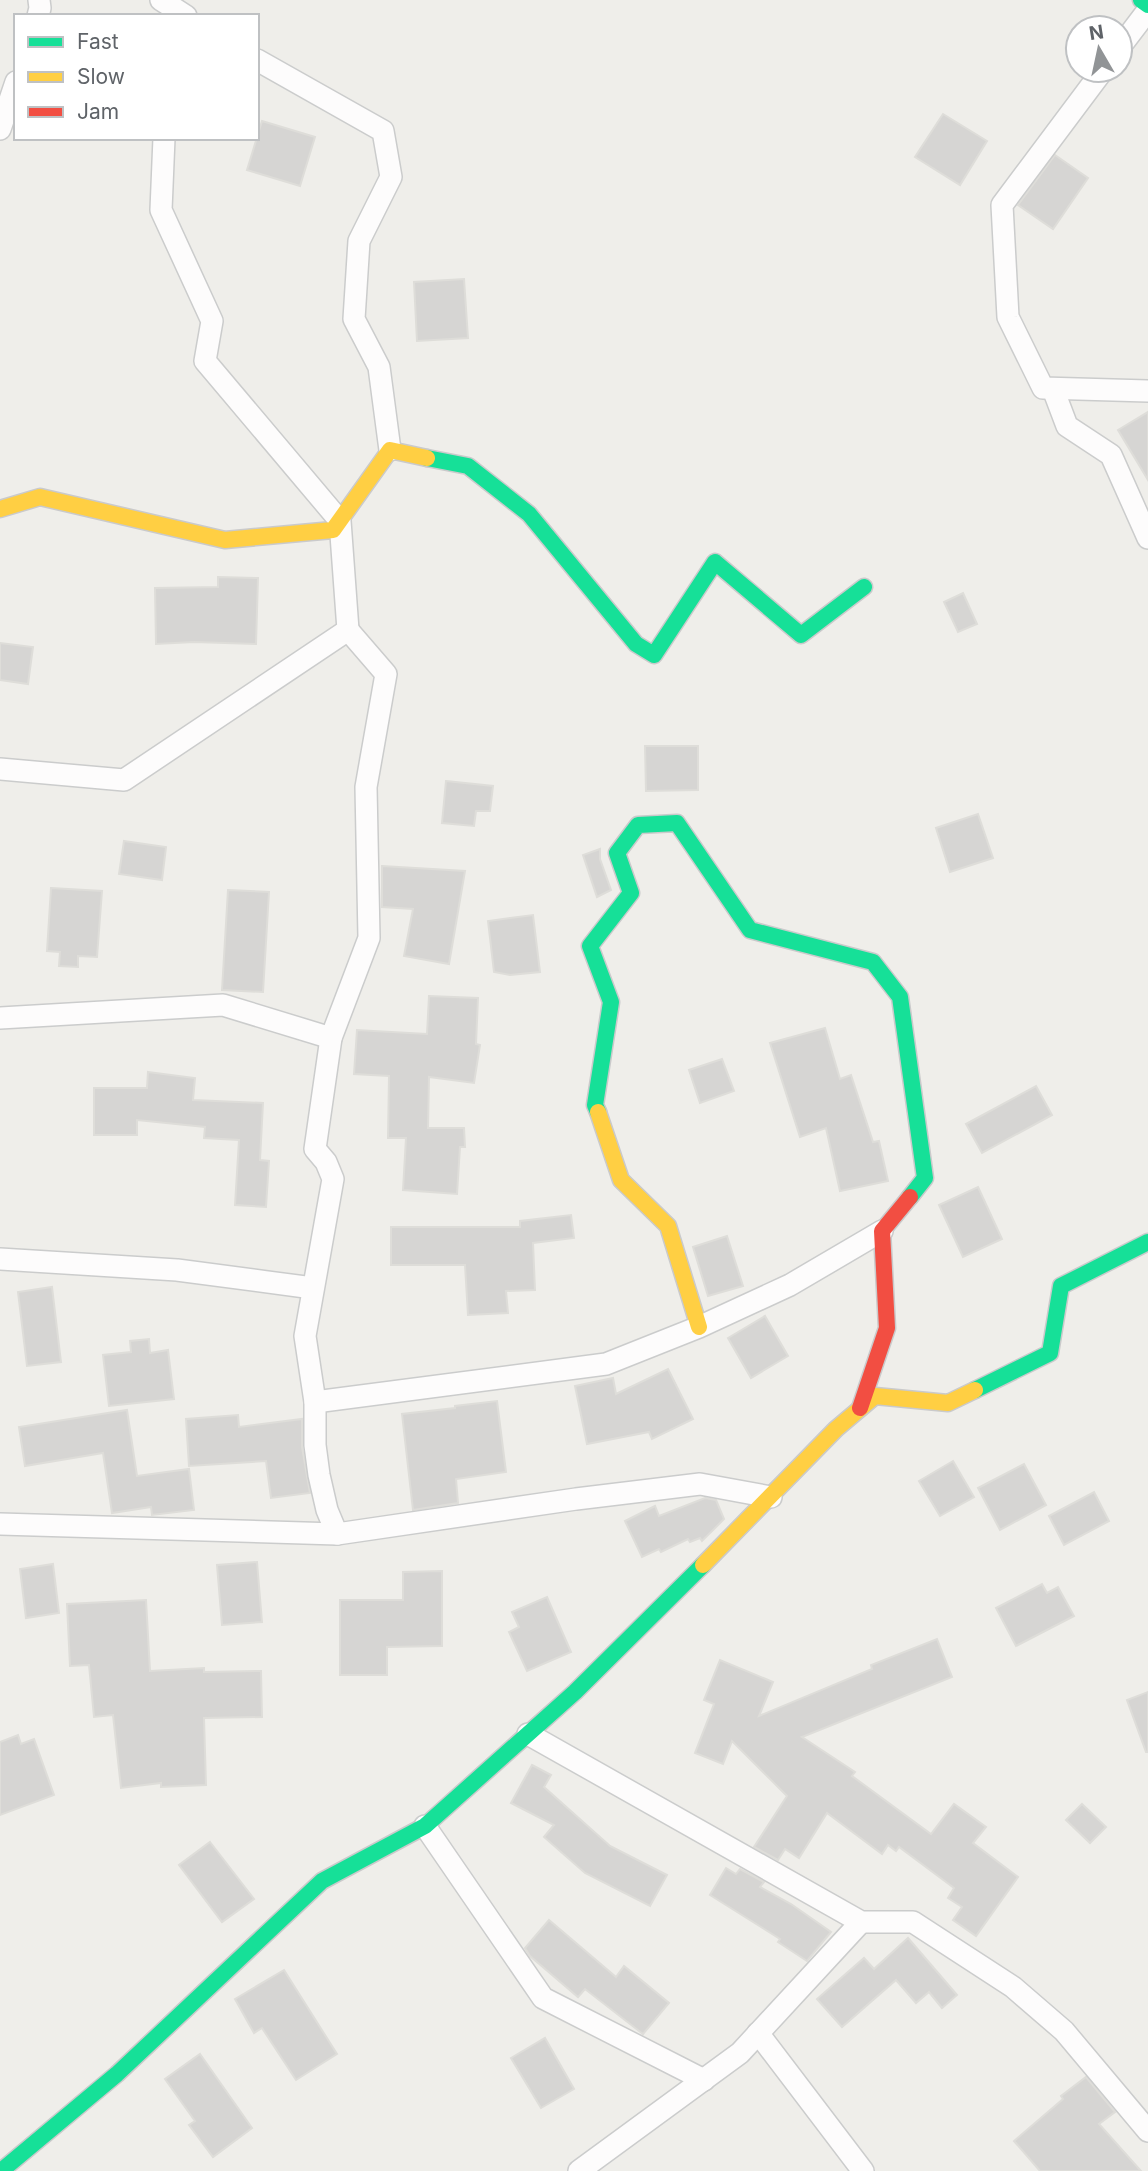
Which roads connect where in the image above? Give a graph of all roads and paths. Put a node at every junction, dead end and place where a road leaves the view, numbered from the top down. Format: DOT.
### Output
graph roads {
  1 [pos="160,0"];
  2 [pos="1141,0"];
  3 [pos="1148,8"];
  4 [pos="183,14"];
  5 [pos="1134,28"];
  6 [pos="259,61"];
  7 [pos="1093,84"];
  8 [pos="14,88"];
  9 [pos="0,129"];
  10 [pos="164,140"];
  11 [pos="1054,389"];
  12 [pos="1148,391"];
  13 [pos="390,450"];
  14 [pos="0,509"];
  15 [pos="340,521"];
  16 [pos="1148,538"];
  17 [pos="864,587"];
  18 [pos="348,630"];
  19 [pos="0,769"];
  20 [pos="0,1018"];
  21 [pos="331,1038"];
  22 [pos="882,1231"];
  23 [pos="1148,1242"];
  24 [pos="0,1259"];
  25 [pos="313,1288"];
  26 [pos="699,1327"];
  27 [pos="314,1402"];
  28 [pos="860,1408"];
  29 [pos="771,1497"];
  30 [pos="0,1524"];
  31 [pos="337,1534"];
  32 [pos="528,1734"];
  33 [pos="425,1826"];
  34 [pos="861,1922"];
  35 [pos="758,2034"];
  36 [pos="704,2080"];
  37 [pos="1148,2131"];
  38 [pos="1,2171"];
  39 [pos="579,2171"];
  40 [pos="863,2171"];
  1 -- 4 [label="street"];
  2 -- 3 [label="street"];
  3 -- 5 [label="street"];
  6 -- 13 [label="street"];
  7 -- 11 [label="street"];
  8 -- 9 [label="street"];
  10 -- 15 [label="street"];
  11 -- 12 [label="street"];
  11 -- 16 [label="street"];
  13 -- 15 [label="street"];
  13 -- 17 [label="street"];
  14 -- 15 [label="street"];
  15 -- 18 [label="street"];
  18 -- 19 [label="street"];
  18 -- 21 [label="street"];
  20 -- 21 [label="street"];
  21 -- 25 [label="street"];
  22 -- 26 [label="street"];
  22 -- 26 [label="street"];
  22 -- 28 [label="street"];
  23 -- 28 [label="street"];
  24 -- 25 [label="street"];
  25 -- 27 [label="street"];
  26 -- 27 [label="street"];
  27 -- 31 [label="street"];
  28 -- 29 [label="street"];
  29 -- 31 [label="street"];
  29 -- 32 [label="street"];
  30 -- 31 [label="street"];
  32 -- 33 [label="street"];
  32 -- 34 [label="street"];
  33 -- 36 [label="street"];
  33 -- 38 [label="street"];
  34 -- 35 [label="street"];
  34 -- 37 [label="street"];
  35 -- 36 [label="street"];
  35 -- 40 [label="street"];
  36 -- 39 [label="street"];
}
